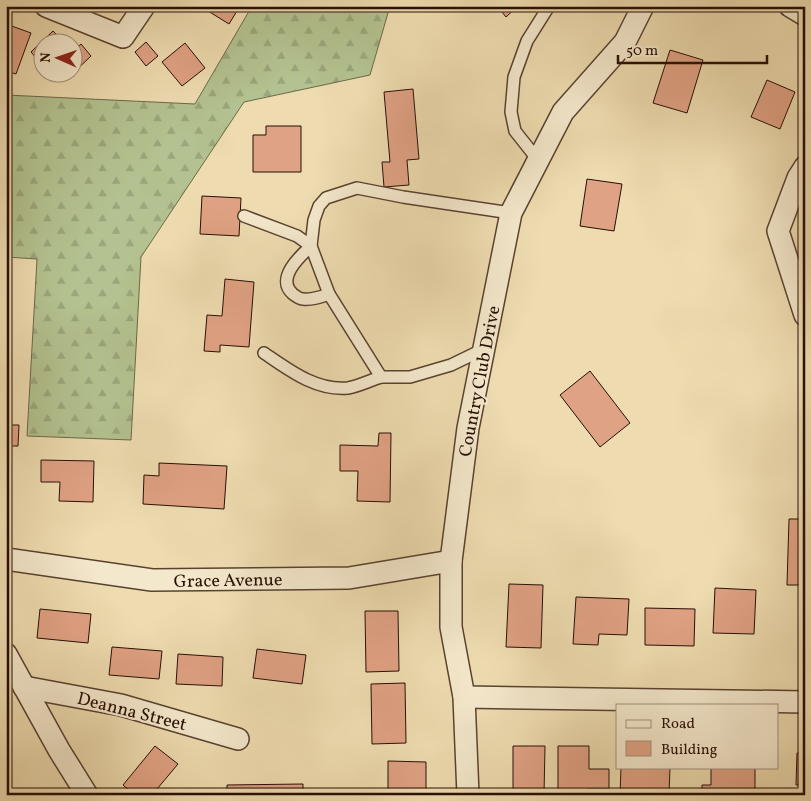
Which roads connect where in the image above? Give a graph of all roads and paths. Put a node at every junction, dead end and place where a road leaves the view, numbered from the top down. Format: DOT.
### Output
graph roads {
  1 [pos="46,6"];
  2 [pos="144,6"];
  3 [pos="549,6"];
  4 [pos="643,6"];
  5 [pos="790,6"];
  6 [pos="805,15"];
  7 [pos="538,160"];
  8 [pos="805,167"];
  9 [pos="511,214"];
  10 [pos="244,216"];
  11 [pos="311,246"];
  12 [pos="330,294"];
  13 [pos="805,315"];
  14 [pos="484,349"];
  15 [pos="264,353"];
  16 [pos="381,377"];
  17 [pos="6,559"];
  18 [pos="451,561"];
  19 [pos="6,654"];
  20 [pos="24,687"];
  21 [pos="464,697"];
  22 [pos="805,702"];
  23 [pos="238,739"];
  24 [pos="87,795"];
  25 [pos="468,795"];
  1 -- 2 [label="street"];
  3 -- 7 [label="lane"];
  4 -- 7 [label="street, Country Club Drive"];
  5 -- 6 [label="street"];
  7 -- 9 [label="street, Country Club Drive"];
  8 -- 13 [label="street"];
  9 -- 11 [label="lane"];
  9 -- 14 [label="street, Country Club Drive"];
  10 -- 11 [label="lane"];
  11 -- 12 [label="lane"];
  11 -- 12 [label="lane"];
  12 -- 16 [label="lane"];
  14 -- 16 [label="lane"];
  14 -- 18 [label="street, Country Club Drive"];
  15 -- 16 [label="lane"];
  17 -- 18 [label="street, Grace Avenue"];
  18 -- 21 [label="street, Country Club Drive"];
  19 -- 20 [label="street"];
  20 -- 23 [label="street, Deanna Street"];
  20 -- 24 [label="street"];
  21 -- 22 [label="street"];
  21 -- 25 [label="street, Country Club Drive"];
}
